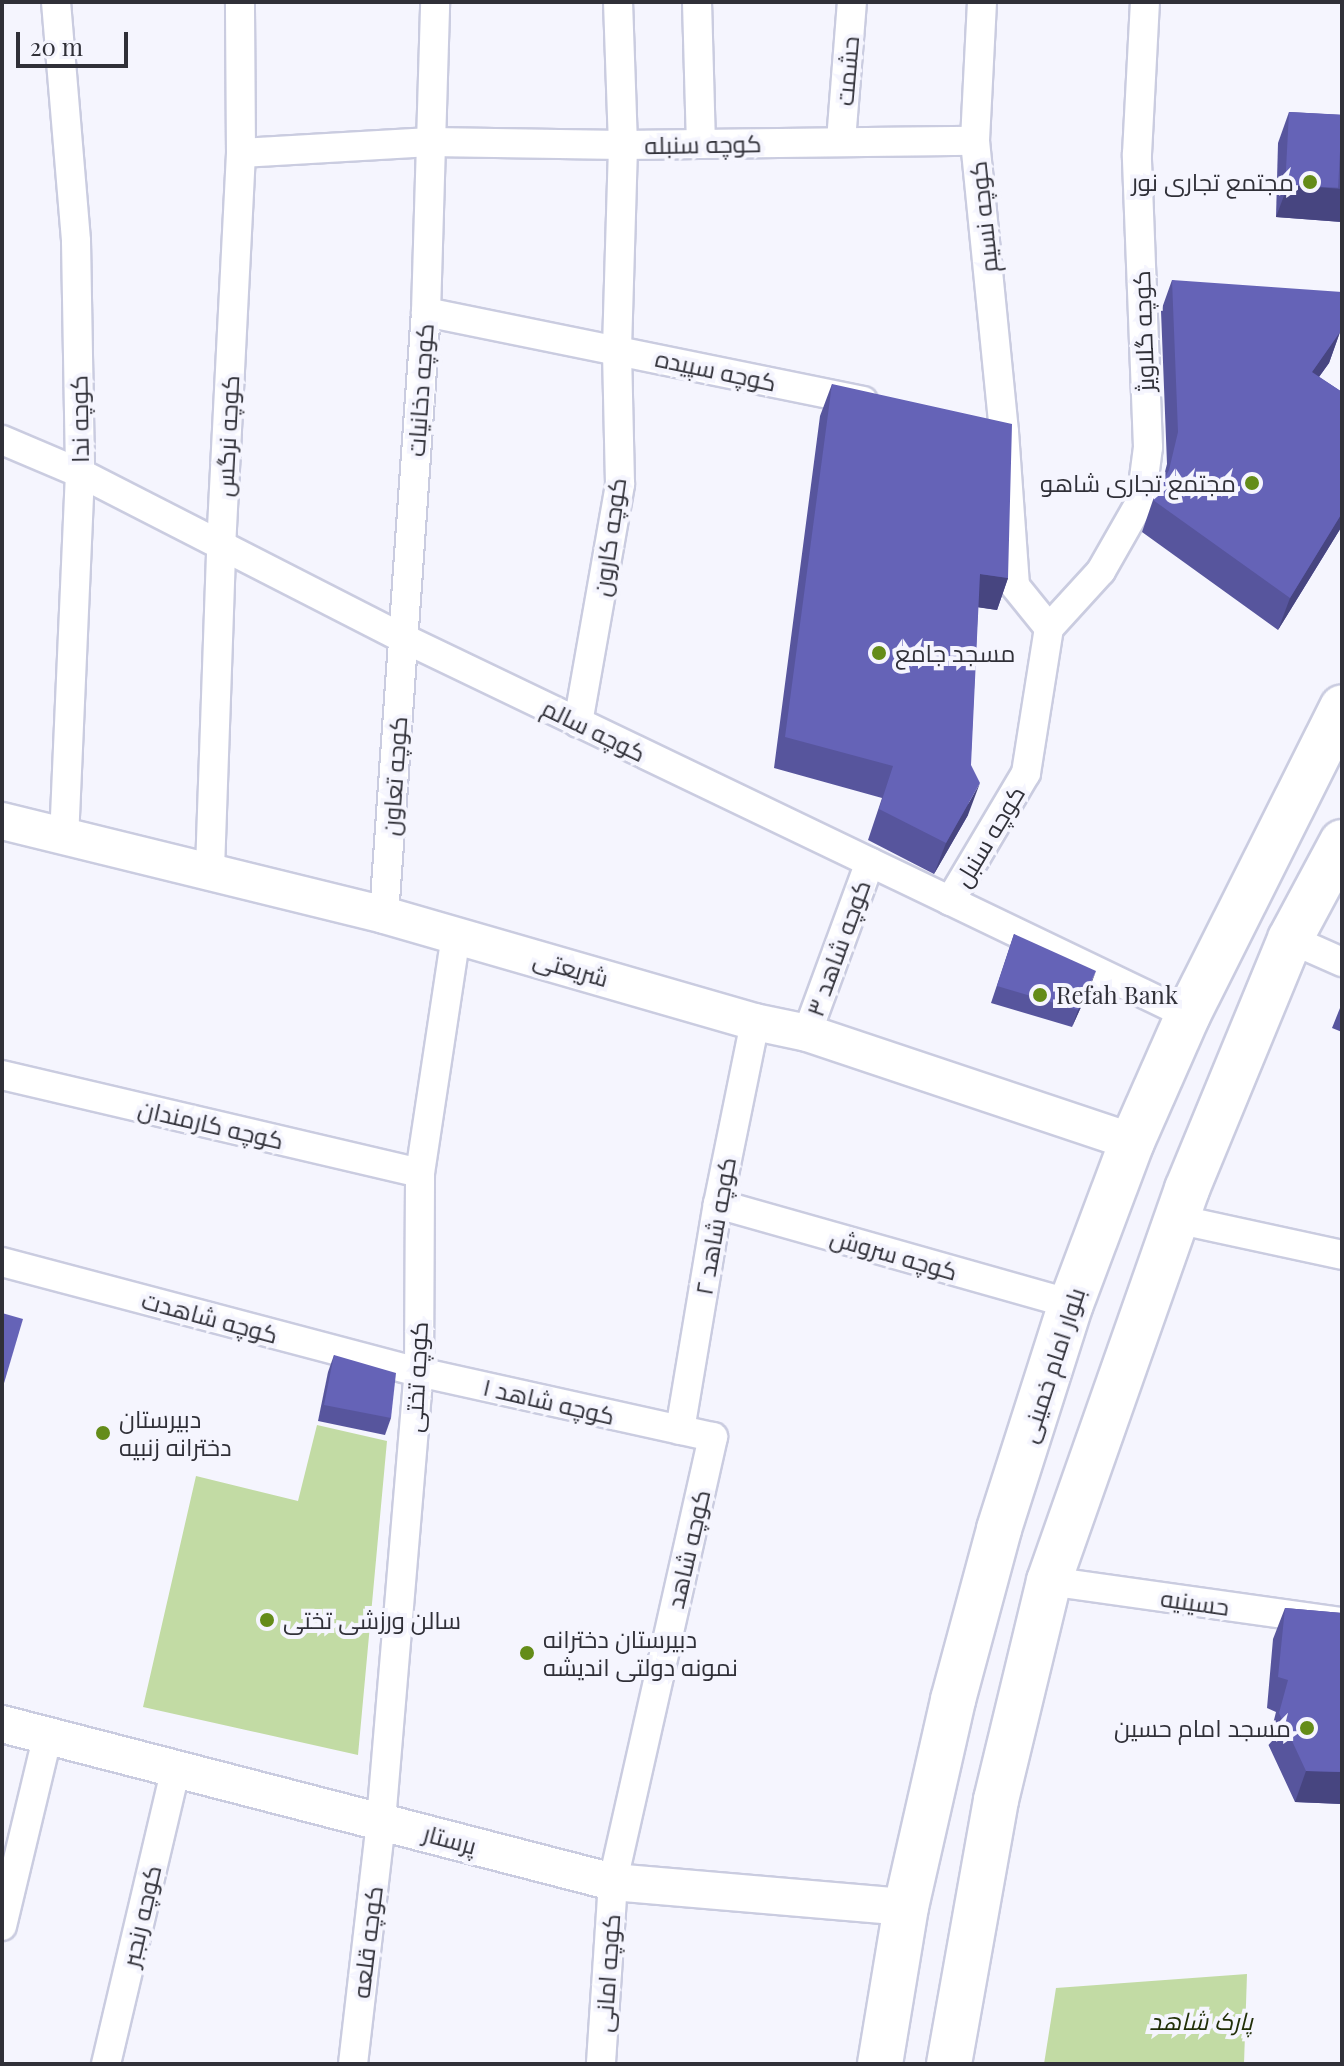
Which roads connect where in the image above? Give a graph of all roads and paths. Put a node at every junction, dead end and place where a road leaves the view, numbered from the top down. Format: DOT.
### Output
graph roads {
  1 [pos="56,2"];
  2 [pos="240,2"];
  3 [pos="435,2"];
  4 [pos="618,2"];
  5 [pos="697,2"];
  6 [pos="852,2"];
  7 [pos="982,2"];
  8 [pos="1145,2"];
  9 [pos="841,141"];
  10 [pos="975,141"];
  11 [pos="431,142"];
  12 [pos="701,144"];
  13 [pos="623,145"];
  14 [pos="241,153"];
  15 [pos="426,312"];
  16 [pos="617,349"];
  17 [pos="896,409"];
  18 [pos="973,425"];
  19 [pos="1004,432"];
  20 [pos="2,440"];
  21 [pos="80,473"];
  22 [pos="221,548"];
  23 [pos="1049,628"];
  24 [pos="403,638"];
  25 [pos="1342,707"];
  26 [pos="578,723"];
  27 [pos="2,821"];
  28 [pos="64,836"];
  29 [pos="1342,842"];
  30 [pos="870,862"];
  31 [pos="210,869"];
  32 [pos="950,901"];
  33 [pos="384,915"];
  34 [pos="456,934"];
  35 [pos="1290,939"];
  36 [pos="1342,962"];
  37 [pos="1188,1015"];
  38 [pos="755,1022"];
  39 [pos="807,1033"];
  40 [pos="2,1075"];
  41 [pos="1132,1142"];
  42 [pos="420,1173"];
  43 [pos="718,1204"];
  44 [pos="1176,1219"];
  45 [pos="1342,1255"];
  46 [pos="2,1262"];
  47 [pos="1071,1304"];
  48 [pos="419,1372"];
  49 [pos="680,1430"];
  50 [pos="1049,1581"];
  51 [pos="1342,1622"];
  52 [pos="2,1724"];
  53 [pos="48,1734"];
  54 [pos="176,1767"];
  55 [pos="381,1821"];
  56 [pos="613,1882"];
  57 [pos="906,1907"];
  58 [pos="2,1926"];
  59 [pos="106,2064"];
  60 [pos="353,2064"];
  61 [pos="601,2064"];
  62 [pos="880,2064"];
  63 [pos="949,2064"];
  1 -- 21 [label="street, کوچه ندا"];
  2 -- 14 [label="street, کوچه نرگس"];
  3 -- 11 [label="street"];
  4 -- 13 [label="street, کوچه کارون"];
  5 -- 12 [label="street"];
  6 -- 9 [label="street, حشمت"];
  7 -- 10 [label="street, کوچه نسیم"];
  8 -- 23 [label="street, کوچه گلاویژ"];
  9 -- 10 [label="street, کوچه سنبله"];
  9 -- 12 [label="street, کوچه سنبله"];
  10 -- 19 [label="street, کوچه نسیم"];
  11 -- 13 [label="street, کوچه سنبله"];
  11 -- 14 [label="street, کوچه سنبله"];
  11 -- 15 [label="street, کوچه دخانیات"];
  12 -- 13 [label="street, کوچه سنبله"];
  13 -- 16 [label="street, کوچه کارون"];
  14 -- 22 [label="street, کوچه نرگس"];
  15 -- 16 [label="street, کوچه سپیده"];
  15 -- 24 [label="street, کوچه دخانیات"];
  16 -- 17 [label="street, کوچه سپیده"];
  16 -- 26 [label="street, کوچه کارون"];
  18 -- 19 [label="street"];
  19 -- 23 [label="street, کوچه نسیم"];
  20 -- 21 [label="street, کوچه سالم"];
  21 -- 22 [label="street, کوچه سالم"];
  21 -- 28 [label="street, کوچه ندا"];
  22 -- 24 [label="street, کوچه سالم"];
  22 -- 31 [label="street, کوچه نرگس"];
  23 -- 32 [label="street, کوچه سنبل"];
  24 -- 26 [label="street, کوچه سالم"];
  24 -- 33 [label="street, کوچه تعاون"];
  25 -- 37 [label="main road, بلوار امام خمینی"];
  26 -- 30 [label="street, کوچه سالم"];
  27 -- 28 [label="street, شریعتی"];
  28 -- 31 [label="street, شریعتی"];
  29 -- 35 [label="main road"];
  30 -- 32 [label="street, کوچه سالم"];
  30 -- 39 [label="street, کوچه شاهد ۳"];
  31 -- 33 [label="street, شریعتی"];
  32 -- 37 [label="street, کوچه سالم"];
  33 -- 34 [label="street, شریعتی"];
  34 -- 38 [label="street, شریعتی"];
  34 -- 42 [label="street, کوچه تختی"];
  35 -- 36 [label="street"];
  35 -- 44 [label="main road"];
  37 -- 41 [label="main road, بلوار امام خمینی"];
  38 -- 39 [label="street, شریعتی"];
  38 -- 43 [label="street, کوچه شاهد ۲"];
  39 -- 41 [label="street, شریعتی"];
  40 -- 42 [label="street, کوچه کارمندان"];
  41 -- 47 [label="main road, بلوار امام خمینی"];
  42 -- 48 [label="street, کوچه تختی"];
  43 -- 47 [label="street, کوچه سروش"];
  43 -- 49 [label="street, کوچه شاهد ۲"];
  44 -- 45 [label="street"];
  44 -- 50 [label="main road"];
  46 -- 48 [label="street, کوچه شاهدت"];
  47 -- 57 [label="main road, بلوار امام خمینی"];
  48 -- 49 [label="street, کوچه شاهد ۱"];
  48 -- 55 [label="street, کوچه تختی"];
  49 -- 56 [label="street, کوچه شاهد"];
  50 -- 51 [label="street, حسینیه"];
  50 -- 63 [label="main road"];
  52 -- 53 [label="street, پرستار"];
  53 -- 54 [label="street, پرستار"];
  53 -- 58 [label="street"];
  54 -- 55 [label="street, پرستار"];
  54 -- 59 [label="street, کوچه رنجبر"];
  55 -- 56 [label="street, پرستار"];
  55 -- 60 [label="street, کوچه قلعه"];
  56 -- 57 [label="street, پرستار"];
  56 -- 61 [label="street, کوچه امانی"];
  57 -- 62 [label="main road, بلوار امام خمینی"];
}
